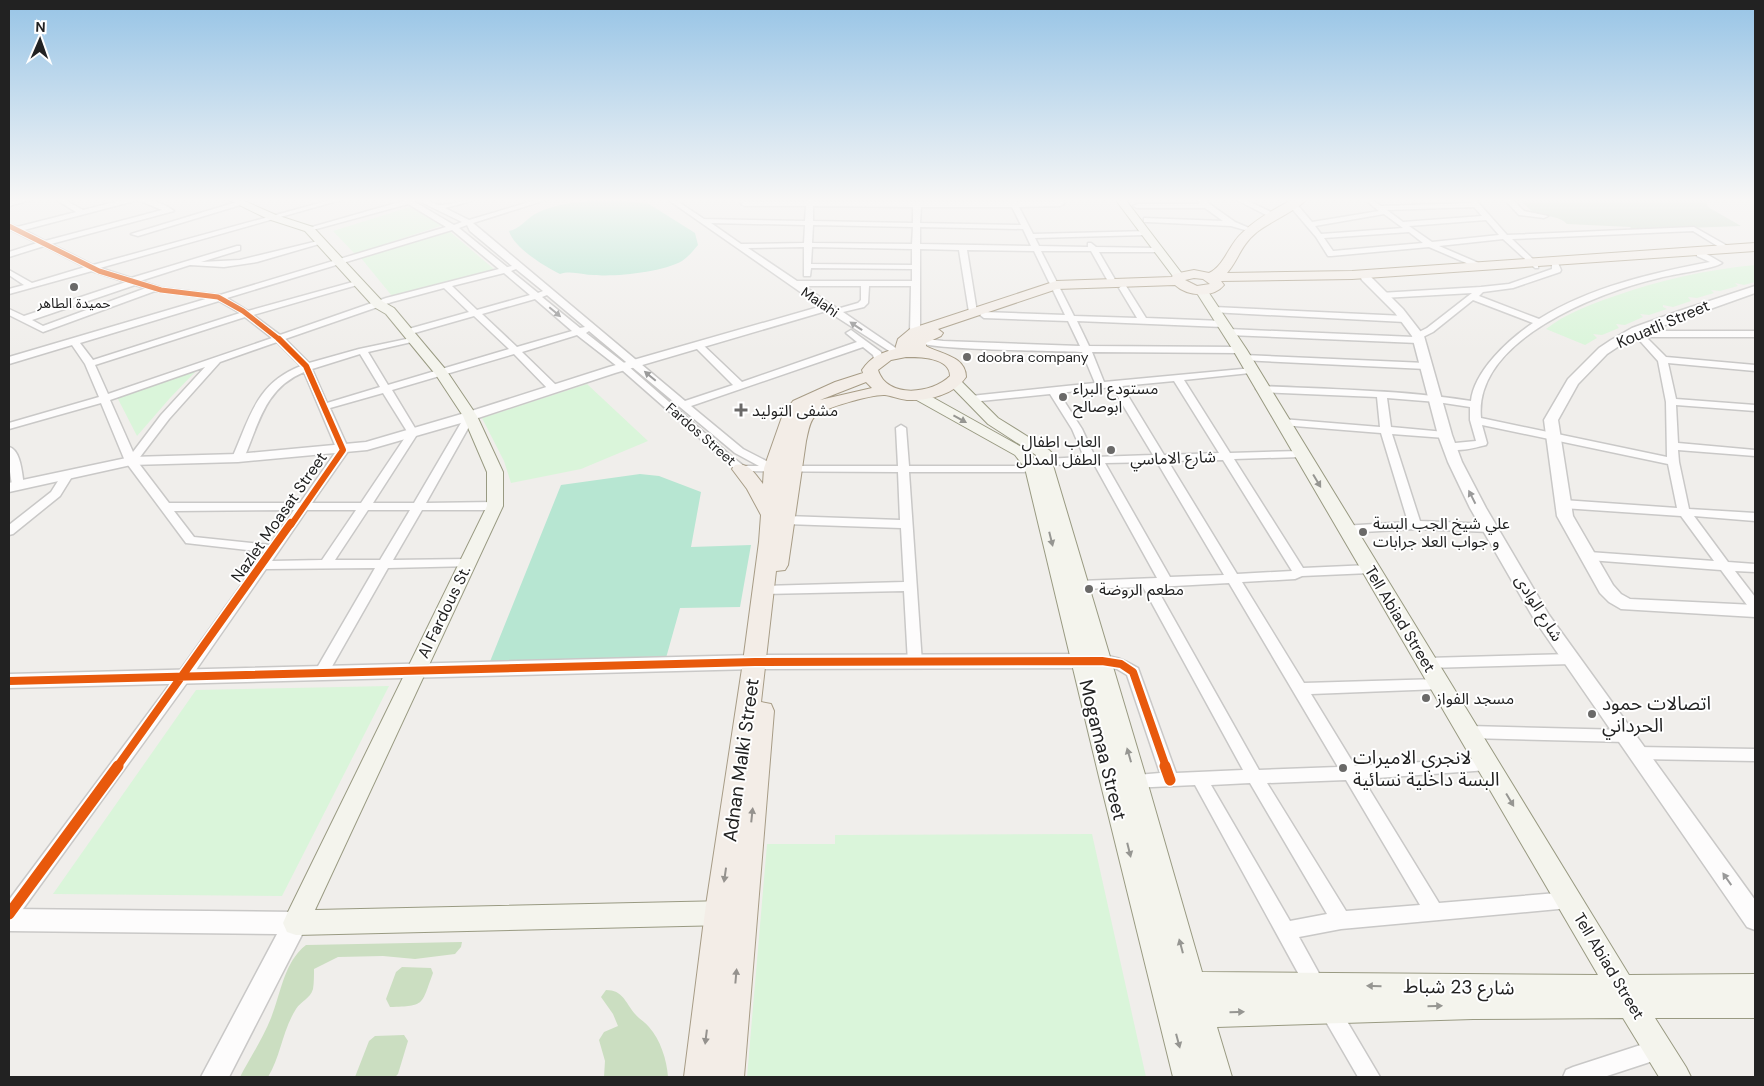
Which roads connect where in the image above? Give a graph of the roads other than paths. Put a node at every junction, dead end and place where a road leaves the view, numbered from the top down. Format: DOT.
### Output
graph roads {
  1 [pos="1093,249"];
  2 [pos="27,250"];
  3 [pos="59,250"];
  4 [pos="158,250"];
  5 [pos="232,250"];
  6 [pos="240,250"];
  7 [pos="290,250"];
  8 [pos="332,250"];
  9 [pos="336,250"];
  10 [pos="380,250"];
  11 [pos="480,250"];
  12 [pos="496,250"];
  13 [pos="737,250"];
  14 [pos="744,250"];
  15 [pos="809,250"];
  16 [pos="916,250"];
  17 [pos="963,250"];
  18 [pos="1039,250"];
  19 [pos="1137,250"];
  20 [pos="1157,250"];
  21 [pos="1168,250"];
  22 [pos="1225,250"];
  23 [pos="1235,250"];
  24 [pos="1329,250"];
  25 [pos="1379,250"];
  26 [pos="1441,250"];
  27 [pos="1518,250"];
  28 [pos="1707,250"];
  29 [pos="1755,252"];
  30 [pos="1700,254"];
  31 [pos="9,256"];
  32 [pos="255,258"];
  33 [pos="346,260"];
  34 [pos="192,263"];
  35 [pos="1532,264"];
  36 [pos="1555,265"];
  37 [pos="807,266"];
  38 [pos="1478,266"];
  39 [pos="516,267"];
  40 [pos="916,267"];
  41 [pos="94,268"];
  42 [pos="505,271"];
  43 [pos="9,272"];
  44 [pos="1366,278"];
  45 [pos="132,281"];
  46 [pos="1195,281"];
  47 [pos="360,283"];
  48 [pos="808,283"];
  49 [pos="795,284"];
  50 [pos="865,284"];
  51 [pos="916,284"];
  52 [pos="1118,285"];
  53 [pos="32,286"];
  54 [pos="446,286"];
  55 [pos="1056,287"];
  56 [pos="155,288"];
  57 [pos="1755,289"];
  58 [pos="1481,290"];
  59 [pos="9,292"];
  60 [pos="548,293"];
  61 [pos="1383,295"];
  62 [pos="536,296"];
  63 [pos="218,297"];
  64 [pos="1473,297"];
  65 [pos="386,305"];
  66 [pos="823,307"];
  67 [pos="9,312"];
  68 [pos="476,313"];
  69 [pos="246,314"];
  70 [pos="979,314"];
  71 [pos="23,318"];
  72 [pos="1070,318"];
  73 [pos="1405,319"];
  74 [pos="1143,321"];
  75 [pos="9,322"];
  76 [pos="1222,322"];
  77 [pos="1541,322"];
  78 [pos="592,328"];
  79 [pos="579,332"];
  80 [pos="1637,333"];
  81 [pos="1755,334"];
  82 [pos="411,335"];
  83 [pos="278,338"];
  84 [pos="1418,338"];
  85 [pos="74,342"];
  86 [pos="920,342"];
  87 [pos="866,343"];
  88 [pos="698,345"];
  89 [pos="1086,349"];
  90 [pos="516,351"];
  91 [pos="364,352"];
  92 [pos="901,353"];
  93 [pos="11,357"];
  94 [pos="1244,359"];
  95 [pos="216,360"];
  96 [pos="1663,360"];
  97 [pos="90,364"];
  98 [pos="625,365"];
  99 [pos="306,366"];
  100 [pos="1426,366"];
  101 [pos="1755,368"];
  102 [pos="441,373"];
  103 [pos="878,375"];
  104 [pos="1178,379"];
  105 [pos="954,383"];
  106 [pos="739,385"];
  107 [pos="1116,385"];
  108 [pos="1101,386"];
  109 [pos="1261,388"];
  110 [pos="387,389"];
  111 [pos="554,389"];
  112 [pos="1053,392"];
  113 [pos="1382,394"];
  114 [pos="918,395"];
  115 [pos="1435,398"];
  116 [pos="104,399"];
  117 [pos="971,399"];
  118 [pos="1671,402"];
  119 [pos="684,405"];
  120 [pos="1476,405"];
  121 [pos="324,407"];
  122 [pos="1755,408"];
  123 [pos="470,416"];
  124 [pos="1475,420"];
  125 [pos="1282,422"];
  126 [pos="9,426"];
  127 [pos="901,428"];
  128 [pos="1386,431"];
  129 [pos="413,433"];
  130 [pos="1553,436"];
  131 [pos="1447,440"];
  132 [pos="1672,446"];
  133 [pos="9,450"];
  134 [pos="343,450"];
  135 [pos="1755,453"];
  136 [pos="1301,454"];
  137 [pos="1226,456"];
  138 [pos="238,458"];
  139 [pos="1160,459"];
  140 [pos="131,461"];
  141 [pos="1094,461"];
  142 [pos="1673,462"];
  143 [pos="1038,465"];
  144 [pos="12,468"];
  145 [pos="741,468"];
  146 [pos="783,468"];
  147 [pos="903,470"];
  148 [pos="67,474"];
  149 [pos="13,487"];
  150 [pos="1563,504"];
  151 [pos="418,506"];
  152 [pos="495,506"];
  153 [pos="165,507"];
  154 [pos="303,507"];
  155 [pos="362,507"];
  156 [pos="1684,512"];
  157 [pos="778,517"];
  158 [pos="1753,519"];
  159 [pos="906,524"];
  160 [pos="1415,525"];
  161 [pos="1490,528"];
  162 [pos="1346,529"];
  163 [pos="9,532"];
  164 [pos="274,549"];
  165 [pos="1589,556"];
  166 [pos="386,563"];
  167 [pos="468,563"];
  168 [pos="326,564"];
  169 [pos="262,565"];
  170 [pos="1725,566"];
  171 [pos="1755,568"];
  172 [pos="1370,569"];
  173 [pos="1299,572"];
  174 [pos="1233,579"];
  175 [pos="1147,582"];
  176 [pos="1166,582"];
  177 [pos="1080,585"];
  178 [pos="910,586"];
  179 [pos="768,591"];
  180 [pos="1755,606"];
  181 [pos="1755,612"];
  182 [pos="1572,659"];
  183 [pos="1091,661"];
  184 [pos="760,663"];
  185 [pos="915,663"];
  186 [pos="1427,663"];
  187 [pos="416,671"];
  188 [pos="321,673"];
  189 [pos="184,676"];
  190 [pos="9,681"];
  191 [pos="1440,684"];
  192 [pos="1299,689"];
  193 [pos="1469,732"];
  194 [pos="1626,736"];
  195 [pos="1638,753"];
  196 [pos="1755,755"];
  197 [pos="1488,764"];
  198 [pos="1350,772"];
  199 [pos="1254,776"];
  200 [pos="1170,780"];
  201 [pos="1200,780"];
  202 [pos="1111,781"];
  203 [pos="1136,781"];
  204 [pos="1569,900"];
  205 [pos="1434,911"];
  206 [pos="731,913"];
  207 [pos="9,914"];
  208 [pos="1755,919"];
  209 [pos="9,920"];
  210 [pos="1340,920"];
  211 [pos="296,923"];
  212 [pos="1285,931"];
  213 [pos="1164,985"];
  214 [pos="1191,985"];
  215 [pos="1755,987"];
  216 [pos="1322,997"];
  217 [pos="1627,997"];
  218 [pos="1755,1004"];
  219 [pos="1171,1014"];
  220 [pos="1199,1014"];
  221 [pos="1659,1049"];
  222 [pos="215,1077"];
  223 [pos="701,1077"];
  224 [pos="727,1077"];
  225 [pos="1188,1077"];
  226 [pos="1217,1077"];
  227 [pos="1370,1077"];
  228 [pos="1572,1077"];
  229 [pos="1676,1077"];
  1 -- 52 [label="street"];
  2 -- 31 [label="street"];
  3 -- 41 [label="street, Nazlet Moasat Street"];
  4 -- 41 [label="street"];
  5 -- 34 [label="street"];
  6 -- 32 [label="street"];
  7 -- 32 [label="street"];
  8 -- 33 [label="main road"];
  9 -- 33 [label="main road"];
  10 -- 33 [label="street"];
  11 -- 42 [label="street, Fardos Street"];
  12 -- 39 [label="street, Fardos Street"];
  13 -- 66 [label="street, Malahi"];
  14 -- 49 [label="street, Malahi"];
  15 -- 37 [label="street"];
  16 -- 40 [label="street"];
  17 -- 70 [label="street"];
  18 -- 55 [label="street"];
  19 -- 20 [label="street"];
  20 -- 46 [label="main road"];
  21 -- 46 [label="main road"];
  22 -- 46 [label="main road"];
  23 -- 46 [label="main road"];
  24 -- 25 [label="street"];
  26 -- 38 [label="street"];
  27 -- 35 [label="street"];
  28 -- 35 [label="main road"];
  29 -- 30 [label="main road"];
  30 -- 36 [label="main road"];
  30 -- 77 [label="street"];
  32 -- 34 [label="street"];
  33 -- 47 [label="main road"];
  33 -- 63 [label="street"];
  33 -- 65 [label="main road"];
  34 -- 45 [label="street"];
  35 -- 36 [label="main road"];
  35 -- 38 [label="main road"];
  35 -- 44 [label="main road"];
  36 -- 58 [label="street"];
  37 -- 40 [label="street"];
  37 -- 48 [label="street"];
  38 -- 46 [label="main road"];
  39 -- 42 [label="street"];
  39 -- 60 [label="street, Fardos Street"];
  40 -- 51 [label="street"];
  41 -- 45 [label="street, Nazlet Moasat Street"];
  41 -- 53 [label="street"];
  42 -- 54 [label="street"];
  42 -- 62 [label="street, Fardos Street"];
  43 -- 53 [label="street"];
  44 -- 46 [label="main road"];
  44 -- 61 [label="street, شارع الوادى"];
  45 -- 56 [label="street, Nazlet Moasat Street"];
  45 -- 71 [label="street"];
  46 -- 52 [label="main road"];
  46 -- 76 [label="main road, Tell Abiad Street"];
  47 -- 65 [label="main road"];
  47 -- 69 [label="street"];
  48 -- 49 [label="street"];
  48 -- 50 [label="street"];
  49 -- 66 [label="street, Malahi"];
  50 -- 51 [label="street"];
  50 -- 66 [label="street"];
  51 -- 86 [label="street"];
  52 -- 55 [label="main road"];
  52 -- 74 [label="street"];
  53 -- 59 [label="street"];
  54 -- 65 [label="street"];
  54 -- 68 [label="street"];
  55 -- 70 [label="main road"];
  55 -- 72 [label="street"];
  56 -- 63 [label="street, Nazlet Moasat Street"];
  56 -- 71 [label="street"];
  57 -- 80 [label="street, Kouatli Street"];
  58 -- 61 [label="street"];
  58 -- 64 [label="street"];
  60 -- 62 [label="street"];
  60 -- 78 [label="street, Fardos Street"];
  61 -- 73 [label="street, شارع الوادى"];
  62 -- 68 [label="street"];
  62 -- 79 [label="street, Fardos Street, one-way"];
  63 -- 69 [label="street, Nazlet Moasat Street"];
  63 -- 85 [label="street"];
  64 -- 77 [label="street"];
  64 -- 84 [label="street"];
  65 -- 82 [label="main road, Al Fardous St."];
  65 -- 83 [label="street"];
  66 -- 87 [label="street, Malahi"];
  66 -- 88 [label="street"];
  92 -- 66 [label="street, Malahi, one-way"];
  66 -- 98 [label="street"];
  67 -- 71 [label="street"];
  68 -- 82 [label="street"];
  68 -- 90 [label="street"];
  69 -- 83 [label="street, Nazlet Moasat Street"];
  69 -- 97 [label="street"];
  70 -- 72 [label="street"];
  70 -- 86 [label="main road"];
  71 -- 75 [label="street"];
  72 -- 74 [label="street"];
  72 -- 89 [label="street"];
  73 -- 76 [label="street"];
  73 -- 84 [label="street, شارع الوادى"];
  74 -- 76 [label="street"];
  76 -- 84 [label="street"];
  76 -- 94 [label="main road, Tell Abiad Street"];
  77 -- 120 [label="street"];
  78 -- 79 [label="street"];
  78 -- 98 [label="street, Fardos Street"];
  79 -- 90 [label="street"];
  79 -- 98 [label="street, Fardos Street"];
  80 -- 81 [label="street"];
  80 -- 96 [label="street"];
  80 -- 130 [label="street, Kouatli Street"];
  82 -- 91 [label="street"];
  82 -- 102 [label="main road, Al Fardous St."];
  83 -- 95 [label="street"];
  83 -- 99 [label="street, Nazlet Moasat Street"];
  84 -- 100 [label="street, شارع الوادى"];
  85 -- 93 [label="street"];
  85 -- 97 [label="street"];
  86 -- 89 [label="street"];
  86 -- 92 [label="main road"];
  86 -- 105 [label="main road"];
  87 -- 103 [label="street, Malahi"];
  87 -- 106 [label="street"];
  88 -- 98 [label="street"];
  88 -- 106 [label="street"];
  89 -- 94 [label="street"];
  89 -- 108 [label="street"];
  90 -- 102 [label="street"];
  90 -- 111 [label="street"];
  91 -- 99 [label="street"];
  91 -- 110 [label="street"];
  92 -- 103 [label="main road, Adnan Malki Street"];
  94 -- 100 [label="street"];
  94 -- 104 [label="street"];
  94 -- 109 [label="main road, Tell Abiad Street"];
  95 -- 116 [label="street"];
  95 -- 140 [label="street"];
  96 -- 101 [label="street"];
  96 -- 118 [label="street"];
  97 -- 116 [label="street"];
  98 -- 111 [label="street"];
  119 -- 98 [label="street, Fardos Street, one-way"];
  98 -- 145 [label="street, Fardos Street"];
  99 -- 121 [label="street, Nazlet Moasat Street"];
  99 -- 138 [label="street"];
  100 -- 115 [label="street, شارع الوادى"];
  102 -- 110 [label="street"];
  102 -- 123 [label="main road, Al Fardous St."];
  103 -- 114 [label="main road"];
  103 -- 146 [label="main road, Adnan Malki Street"];
  104 -- 107 [label="street"];
  104 -- 137 [label="street"];
  105 -- 114 [label="main road"];
  105 -- 117 [label="main road, Mogamaa Street"];
  106 -- 119 [label="street"];
  107 -- 108 [label="street"];
  107 -- 139 [label="street"];
  108 -- 112 [label="street"];
  109 -- 113 [label="street"];
  109 -- 125 [label="main road, Tell Abiad Street"];
  110 -- 121 [label="street"];
  110 -- 129 [label="street"];
  111 -- 123 [label="street"];
  112 -- 117 [label="street"];
  112 -- 141 [label="street"];
  113 -- 115 [label="street"];
  113 -- 128 [label="street"];
  114 -- 143 [label="main road, Mogamaa Street, one-way"];
  115 -- 120 [label="street"];
  115 -- 131 [label="street, شارع الوادى"];
  116 -- 126 [label="street"];
  116 -- 140 [label="street"];
  117 -- 143 [label="main road, Mogamaa Street"];
  118 -- 122 [label="street"];
  118 -- 132 [label="street"];
  119 -- 146 [label="street, Fardos Street"];
  120 -- 124 [label="street"];
  121 -- 134 [label="street, Nazlet Moasat Street"];
  123 -- 129 [label="street"];
  123 -- 151 [label="street"];
  123 -- 152 [label="main road, Al Fardous St."];
  124 -- 130 [label="street"];
  124 -- 131 [label="street"];
  125 -- 128 [label="street"];
  125 -- 136 [label="main road, Tell Abiad Street"];
  127 -- 147 [label="street"];
  128 -- 131 [label="street"];
  128 -- 160 [label="street"];
  129 -- 134 [label="street"];
  129 -- 155 [label="street"];
  130 -- 142 [label="street"];
  130 -- 150 [label="street, Kouatli Street"];
  161 -- 131 [label="street, شارع الوادى, one-way"];
  132 -- 135 [label="street"];
  132 -- 142 [label="street"];
  133 -- 144 [label="street"];
  134 -- 138 [label="street"];
  134 -- 154 [label="street, Nazlet Moasat Street"];
  136 -- 137 [label="street, شارع الاماسي"];
  136 -- 162 [label="main road, Tell Abiad Street, one-way"];
  137 -- 139 [label="street, شارع الاماسي"];
  137 -- 173 [label="street"];
  138 -- 140 [label="street"];
  139 -- 141 [label="street, شارع الاماسي"];
  139 -- 174 [label="street"];
  140 -- 148 [label="street"];
  140 -- 153 [label="street"];
  141 -- 143 [label="street, شارع الاماسي"];
  141 -- 176 [label="street"];
  142 -- 156 [label="street"];
  143 -- 147 [label="street, شارع الاماسي"];
  143 -- 177 [label="main road, Mogamaa Street"];
  143 -- 183 [label="main road, Mogamaa Street, one-way"];
  144 -- 149 [label="street"];
  145 -- 146 [label="street, Fardos Street"];
  145 -- 157 [label="main road"];
  146 -- 147 [label="street, شارع الاماسي"];
  146 -- 157 [label="main road, Adnan Malki Street"];
  147 -- 159 [label="street"];
  148 -- 149 [label="street"];
  148 -- 163 [label="street"];
  150 -- 156 [label="street"];
  150 -- 165 [label="street, Kouatli Street"];
  151 -- 152 [label="street"];
  151 -- 155 [label="street"];
  151 -- 166 [label="street"];
  152 -- 167 [label="main road, Al Fardous St."];
  153 -- 154 [label="street"];
  153 -- 164 [label="street"];
  154 -- 155 [label="street"];
  154 -- 164 [label="street, Nazlet Moasat Street"];
  155 -- 168 [label="street"];
  156 -- 158 [label="street"];
  156 -- 170 [label="street"];
  157 -- 159 [label="street"];
  157 -- 179 [label="main road, Adnan Malki Street"];
  159 -- 178 [label="street"];
  160 -- 161 [label="street"];
  160 -- 162 [label="street"];
  161 -- 182 [label="street, شارع الوادى"];
  162 -- 172 [label="main road, Tell Abiad Street"];
  164 -- 169 [label="street, Nazlet Moasat Street"];
  165 -- 170 [label="street"];
  165 -- 181 [label="street, Kouatli Street"];
  166 -- 167 [label="street"];
  166 -- 168 [label="street"];
  166 -- 188 [label="street"];
  167 -- 187 [label="main road, Al Fardous St."];
  168 -- 169 [label="street"];
  169 -- 189 [label="street, Nazlet Moasat Street"];
  170 -- 171 [label="street"];
  170 -- 180 [label="street"];
  172 -- 173 [label="street"];
  172 -- 186 [label="main road, Tell Abiad Street"];
  173 -- 174 [label="street"];
  174 -- 176 [label="street"];
  174 -- 192 [label="street"];
  175 -- 176 [label="street"];
  175 -- 177 [label="street"];
  175 -- 199 [label="street"];
  177 -- 183 [label="main road, Mogamaa Street"];
  178 -- 179 [label="street"];
  178 -- 185 [label="street"];
  179 -- 184 [label="main road, Adnan Malki Street"];
  182 -- 186 [label="street"];
  182 -- 194 [label="street, شارع الوادى"];
  183 -- 185 [label="street"];
  183 -- 200 [label="street"];
  183 -- 202 [label="main road, Mogamaa Street"];
  203 -- 183 [label="main road, Mogamaa Street, one-way"];
  184 -- 185 [label="street"];
  184 -- 187 [label="street"];
  184 -- 206 [label="main road, Adnan Malki Street"];
  186 -- 191 [label="main road, Tell Abiad Street"];
  187 -- 188 [label="street"];
  187 -- 211 [label="main road, Al Fardous St."];
  188 -- 189 [label="street"];
  189 -- 190 [label="street"];
  189 -- 207 [label="street, Nazlet Moasat Street"];
  191 -- 192 [label="street"];
  191 -- 193 [label="main road, Tell Abiad Street"];
  192 -- 198 [label="street"];
  193 -- 194 [label="street"];
  193 -- 197 [label="main road, Tell Abiad Street"];
  194 -- 195 [label="street, شارع الوادى"];
  195 -- 196 [label="street"];
  208 -- 195 [label="street, شارع الوادى, one-way"];
  197 -- 198 [label="street"];
  197 -- 204 [label="main road, Tell Abiad Street, one-way"];
  198 -- 199 [label="street"];
  198 -- 205 [label="street"];
  199 -- 201 [label="street"];
  199 -- 210 [label="street"];
  200 -- 201 [label="street"];
  200 -- 203 [label="street"];
  201 -- 212 [label="street"];
  202 -- 203 [label="street"];
  202 -- 213 [label="main road, Mogamaa Street, one-way"];
  214 -- 203 [label="main road, Mogamaa Street, one-way"];
  204 -- 205 [label="street"];
  204 -- 217 [label="main road, Tell Abiad Street"];
  205 -- 210 [label="street"];
  206 -- 211 [label="main road"];
  206 -- 223 [label="main road, Adnan Malki Street, one-way"];
  224 -- 206 [label="main road, Adnan Malki Street, one-way"];
  209 -- 211 [label="street"];
  210 -- 212 [label="street"];
  211 -- 222 [label="street"];
  212 -- 216 [label="street"];
  213 -- 214 [label="main road, شارع 23 شباط"];
  213 -- 219 [label="main road, Mogamaa Street"];
  214 -- 216 [label="main road, شارع 23 شباط"];
  214 -- 220 [label="main road, Mogamaa Street"];
  215 -- 217 [label="main road, شارع 23 شباط"];
  216 -- 217 [label="main road, شارع 23 شباط"];
  220 -- 216 [label="main road, شارع 23 شباط, one-way"];
  216 -- 227 [label="street"];
  217 -- 218 [label="main road, شارع 23 شباط"];
  217 -- 221 [label="main road, Tell Abiad Street"];
  219 -- 220 [label="main road, شارع 23 شباط"];
  219 -- 225 [label="main road, Mogamaa Street, one-way"];
  220 -- 226 [label="main road, Mogamaa Street"];
  221 -- 228 [label="street"];
  221 -- 229 [label="main road, Tell Abiad Street"];
}
